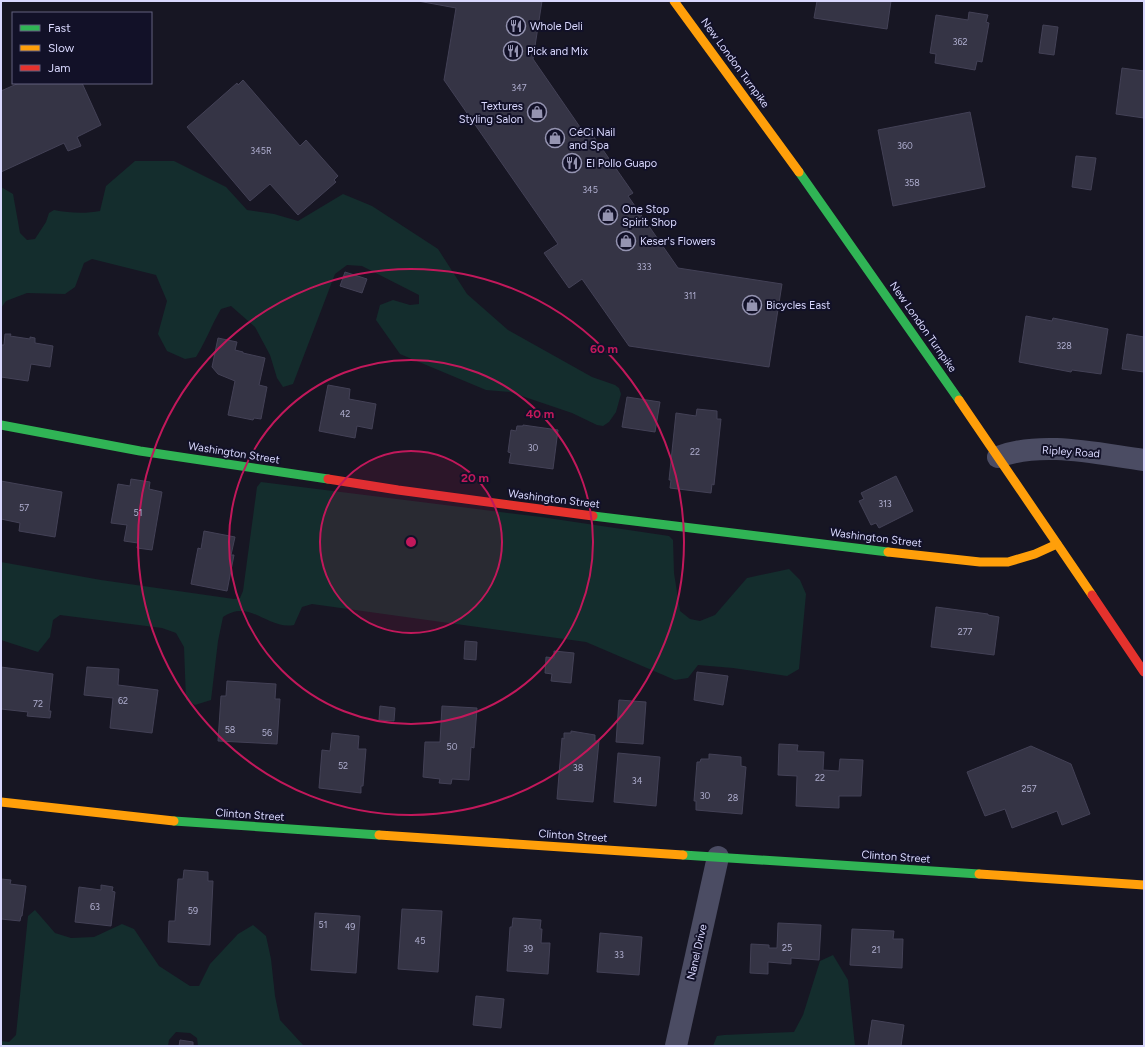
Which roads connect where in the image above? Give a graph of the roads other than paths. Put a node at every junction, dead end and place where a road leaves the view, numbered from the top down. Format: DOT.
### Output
graph roads {
  1 [pos="674,1"];
  2 [pos="1,425"];
  3 [pos="998,457"];
  4 [pos="1144,460"];
  5 [pos="1057,544"];
  6 [pos="1144,672"];
  7 [pos="1,802"];
  8 [pos="718,857"];
  9 [pos="1144,885"];
  10 [pos="676,1046"];
  1 -- 3 [label="street, New London Turnpike"];
  2 -- 5 [label="street, Washington Street"];
  3 -- 4 [label="street, Ripley Road"];
  3 -- 5 [label="street, New London Turnpike"];
  5 -- 6 [label="street, New London Turnpike"];
  7 -- 8 [label="street, Clinton Street"];
  8 -- 9 [label="street, Clinton Street"];
  8 -- 10 [label="street, Nanel Drive"];
}
